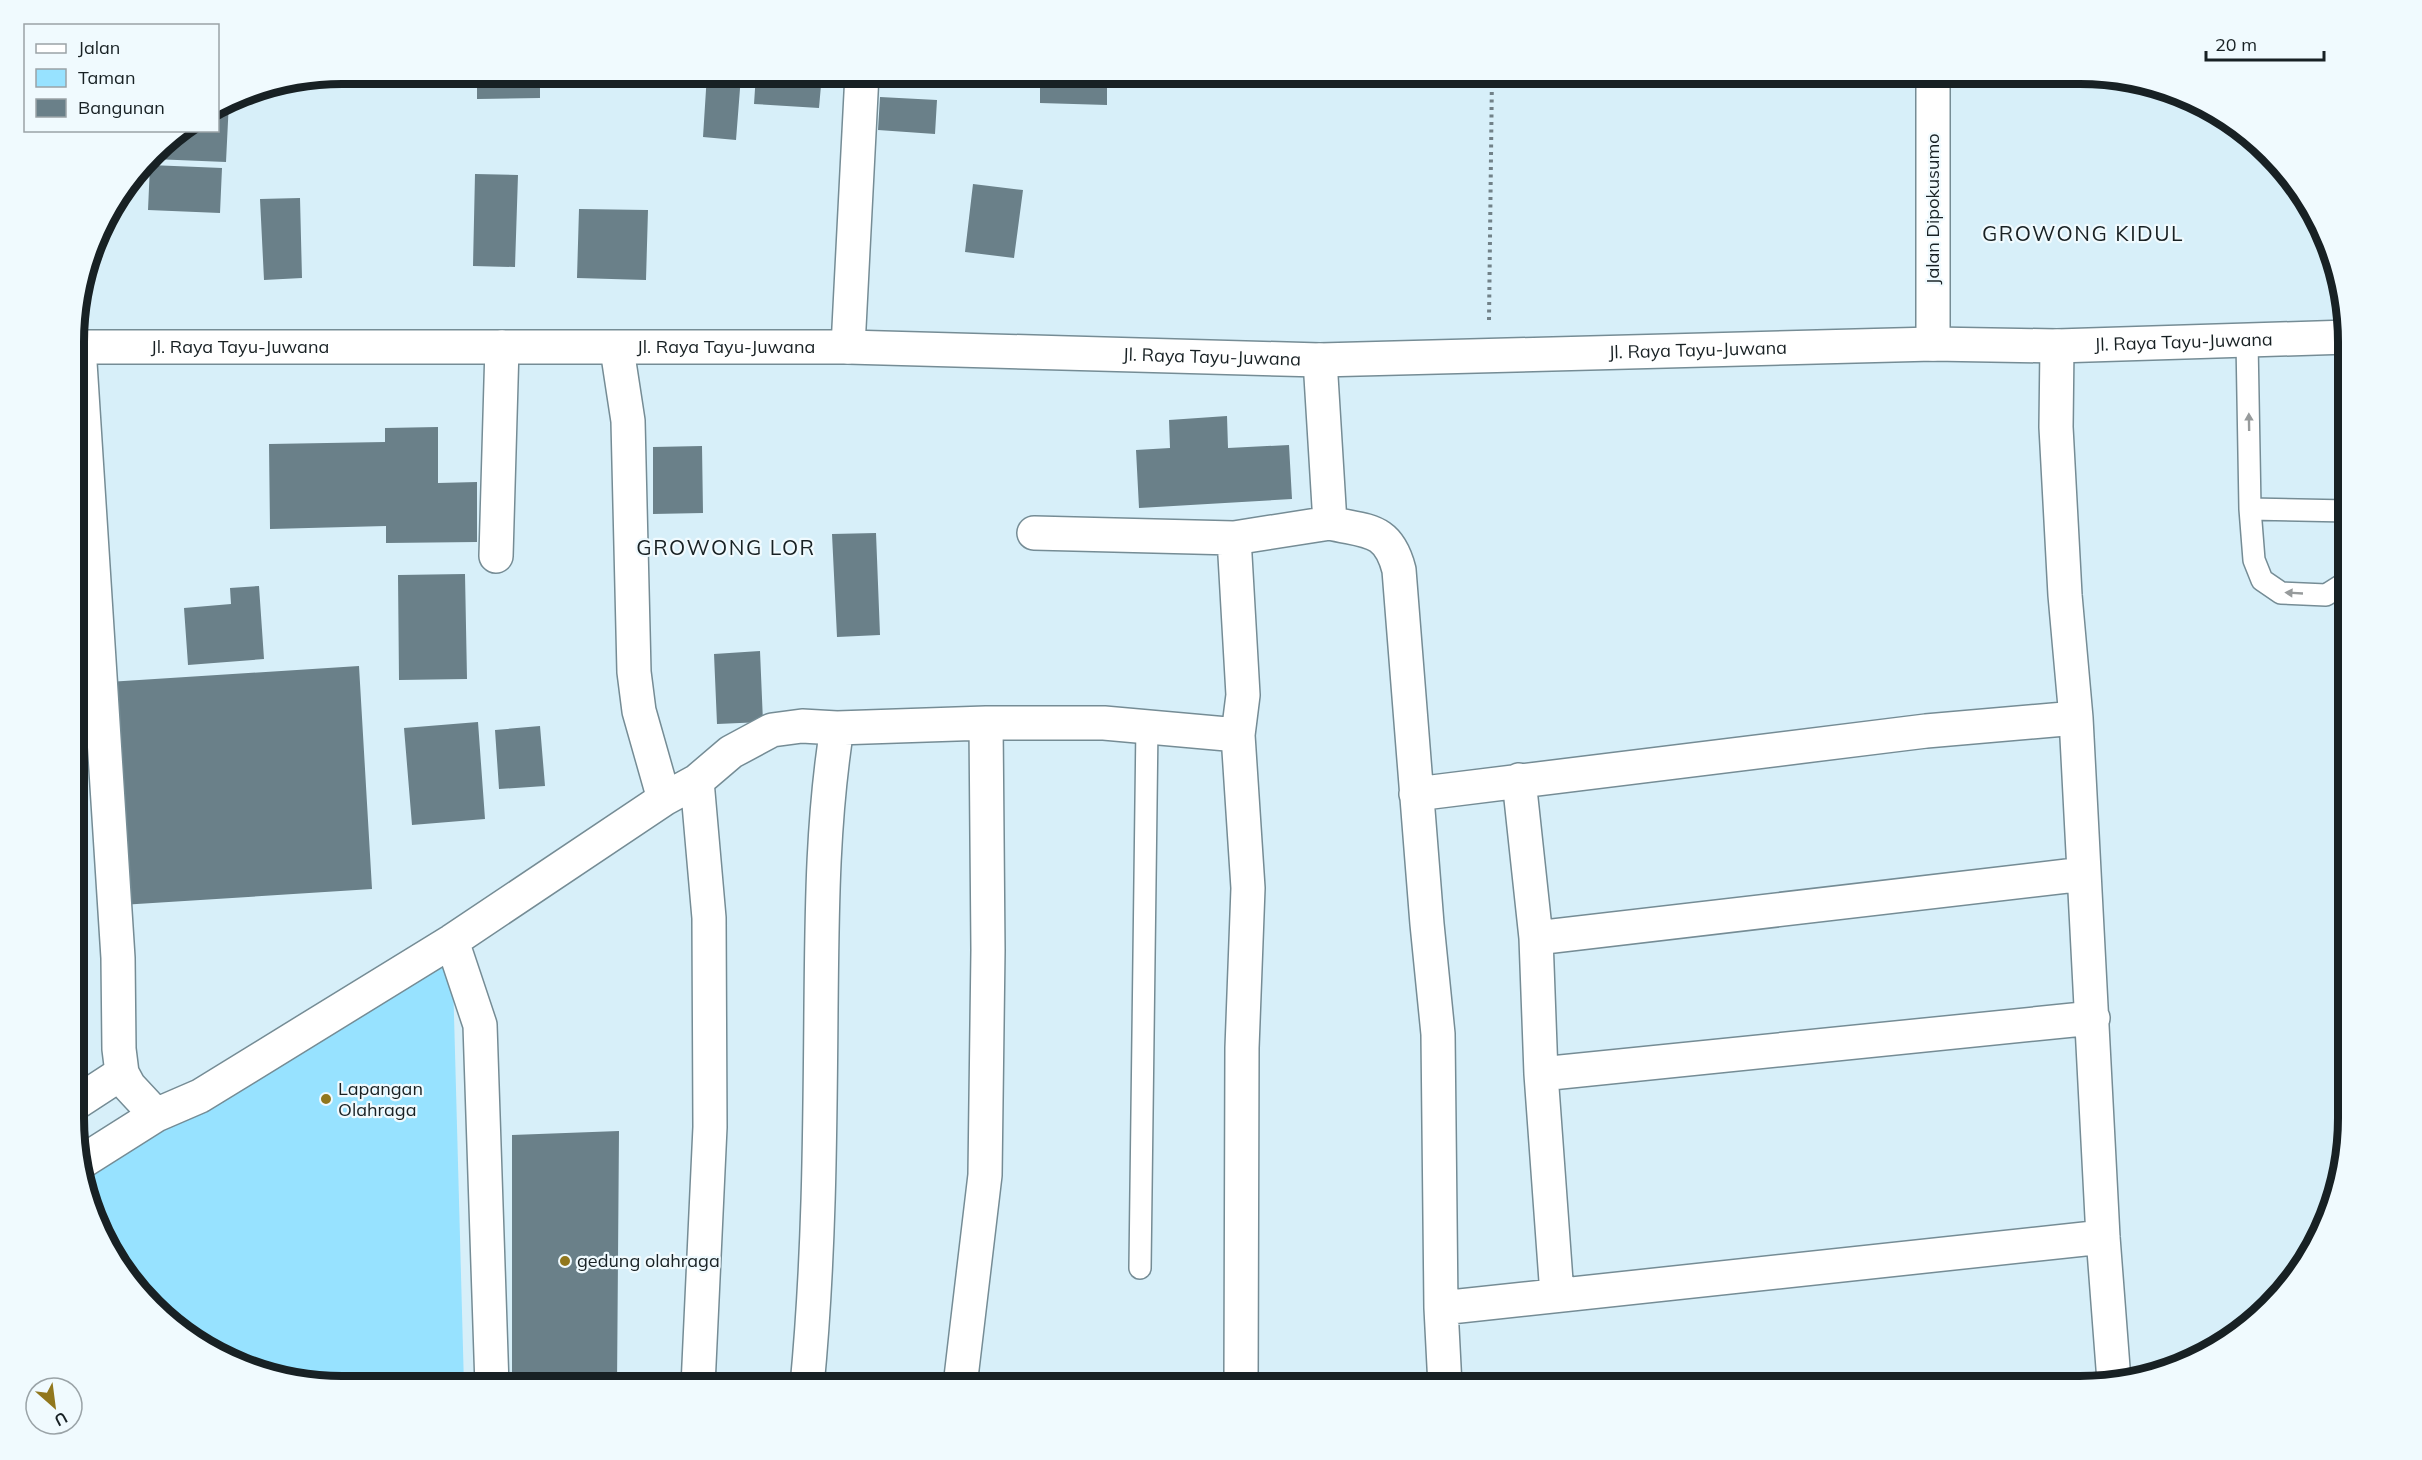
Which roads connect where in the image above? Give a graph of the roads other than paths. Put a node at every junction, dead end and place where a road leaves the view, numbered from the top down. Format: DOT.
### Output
graph roads {
  1 [pos="861,84"];
  2 [pos="1933,84"];
  3 [pos="2338,338"];
  4 [pos="2247,341"];
  5 [pos="1933,344"];
  6 [pos="2057,346"];
  7 [pos="84,347"];
  8 [pos="502,347"];
  9 [pos="848,347"];
  10 [pos="617,349"];
  11 [pos="1320,360"];
  12 [pos="84,451"];
  13 [pos="2250,509"];
  14 [pos="2338,511"];
  15 [pos="1330,523"];
  16 [pos="1034,533"];
  17 [pos="1234,538"];
  18 [pos="496,556"];
  19 [pos="2338,587"];
  20 [pos="2076,718"];
  21 [pos="986,723"];
  22 [pos="1148,725"];
  23 [pos="837,728"];
  24 [pos="1238,735"];
  25 [pos="1519,780"];
  26 [pos="697,781"];
  27 [pos="1416,794"];
  28 [pos="664,799"];
  29 [pos="2084,874"];
  30 [pos="1536,938"];
  31 [pos="452,941"];
  32 [pos="2093,1017"];
  33 [pos="1541,1074"];
  34 [pos="137,1093"];
  35 [pos="84,1101"];
  36 [pos="87,1155"];
  37 [pos="2103,1237"];
  38 [pos="1140,1268"];
  39 [pos="1557,1295"];
  40 [pos="1441,1308"];
  41 [pos="2113,1374"];
  42 [pos="492,1376"];
  43 [pos="698,1376"];
  44 [pos="807,1376"];
  45 [pos="961,1376"];
  46 [pos="1241,1376"];
  47 [pos="1444,1376"];
  1 -- 9 [label="street"];
  2 -- 5 [label="street, Jalan Dipokusumo"];
  3 -- 4 [label="street, Jl. Raya Tayu-Juwana"];
  4 -- 6 [label="street, Jl. Raya Tayu-Juwana"];
  13 -- 4 [label="lane, one-way"];
  5 -- 6 [label="street, Jl. Raya Tayu-Juwana"];
  5 -- 11 [label="street, Jl. Raya Tayu-Juwana"];
  6 -- 20 [label="street"];
  7 -- 8 [label="street, Jl. Raya Tayu-Juwana"];
  8 -- 10 [label="street, Jl. Raya Tayu-Juwana"];
  8 -- 18 [label="street"];
  9 -- 10 [label="street, Jl. Raya Tayu-Juwana"];
  9 -- 11 [label="street, Jl. Raya Tayu-Juwana"];
  10 -- 28 [label="street"];
  11 -- 15 [label="street"];
  12 -- 34 [label="street"];
  13 -- 14 [label="lane"];
  19 -- 13 [label="lane, one-way"];
  15 -- 17 [label="street"];
  15 -- 27 [label="street"];
  16 -- 17 [label="street"];
  17 -- 24 [label="street"];
  20 -- 25 [label="street"];
  20 -- 29 [label="street"];
  21 -- 22 [label="street"];
  21 -- 23 [label="street"];
  21 -- 45 [label="street"];
  22 -- 24 [label="street"];
  22 -- 38 [label="lane"];
  23 -- 26 [label="street"];
  23 -- 44 [label="street"];
  24 -- 46 [label="street"];
  25 -- 27 [label="street"];
  25 -- 30 [label="street"];
  26 -- 28 [label="street"];
  26 -- 43 [label="street"];
  27 -- 40 [label="street"];
  28 -- 31 [label="street"];
  29 -- 30 [label="street"];
  29 -- 32 [label="street"];
  30 -- 33 [label="street"];
  31 -- 34 [label="street"];
  31 -- 42 [label="street"];
  32 -- 33 [label="street"];
  32 -- 37 [label="street"];
  33 -- 39 [label="street"];
  34 -- 35 [label="street"];
  34 -- 36 [label="street"];
  37 -- 39 [label="street"];
  37 -- 41 [label="street"];
  39 -- 40 [label="street"];
  40 -- 47 [label="street"];
}
